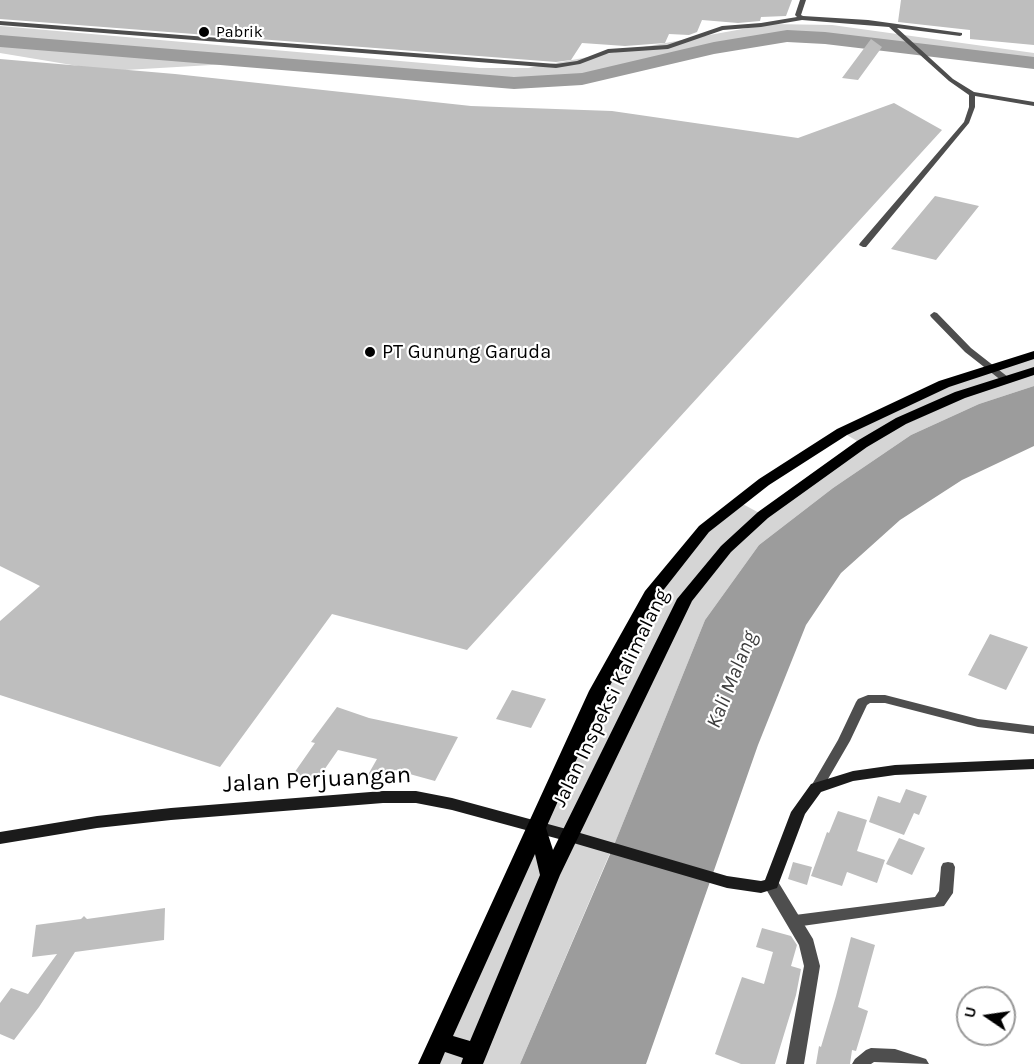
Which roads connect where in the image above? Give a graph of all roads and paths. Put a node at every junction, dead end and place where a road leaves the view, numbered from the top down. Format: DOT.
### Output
graph roads {
  1 [pos="802,0"];
  2 [pos="802,18"];
  3 [pos="0,22"];
  4 [pos="891,25"];
  5 [pos="960,34"];
  6 [pos="972,94"];
  7 [pos="1034,104"];
  8 [pos="863,245"];
  9 [pos="934,315"];
  10 [pos="1034,355"];
  11 [pos="990,369"];
  12 [pos="1034,371"];
  13 [pos="1005,379"];
  14 [pos="842,432"];
  15 [pos="862,444"];
  16 [pos="739,502"];
  17 [pos="763,515"];
  18 [pos="1034,730"];
  19 [pos="1034,764"];
  20 [pos="816,788"];
  21 [pos="537,828"];
  22 [pos="570,836"];
  23 [pos="0,838"];
  24 [pos="948,867"];
  25 [pos="550,874"];
  26 [pos="771,884"];
  27 [pos="795,921"];
  28 [pos="440,1041"];
  29 [pos="474,1058"];
  30 [pos="429,1064"];
  31 [pos="795,1064"];
  32 [pos="860,1064"];
  33 [pos="921,1064"];
  1 -- 2 [label="lane"];
  2 -- 3 [label="lane"];
  2 -- 4 [label="lane"];
  4 -- 5 [label="lane"];
  4 -- 6 [label="lane"];
  6 -- 7 [label="lane"];
  6 -- 8 [label="lane"];
  9 -- 11 [label="lane"];
  10 -- 11 [label="main road, Jalan Inspeksi Kalimalang"];
  11 -- 13 [label="lane"];
  11 -- 14 [label="main road, Jalan Inspeksi Kalimalang"];
  12 -- 13 [label="main road, Jalan Inspeksi Kalimalang"];
  13 -- 15 [label="main road, Jalan Inspeksi Kalimalang"];
  14 -- 15 [label="main road"];
  14 -- 16 [label="main road, Jalan Inspeksi Kalimalang"];
  15 -- 17 [label="main road, Jalan Inspeksi Kalimalang"];
  16 -- 17 [label="main road"];
  16 -- 21 [label="main road, Jalan Inspeksi Kalimalang"];
  17 -- 22 [label="main road, Jalan Inspeksi Kalimalang"];
  18 -- 20 [label="lane"];
  19 -- 20 [label="street"];
  20 -- 26 [label="street"];
  21 -- 22 [label="street, Jalan Perjuangan"];
  21 -- 23 [label="street, Jalan Perjuangan"];
  21 -- 25 [label="main road"];
  21 -- 28 [label="main road, Jalan Inspeksi Kalimalang"];
  22 -- 25 [label="main road, Jalan Inspeksi Kalimalang"];
  22 -- 26 [label="street, Jalan Perjuangan"];
  24 -- 27 [label="lane"];
  25 -- 29 [label="main road, Jalan Inspeksi Kalimalang"];
  26 -- 27 [label="street"];
  27 -- 31 [label="street"];
  28 -- 29 [label="main road"];
  28 -- 30 [label="main road, Jalan Inspeksi Kalimalang"];
  32 -- 33 [label="lane"];
}
